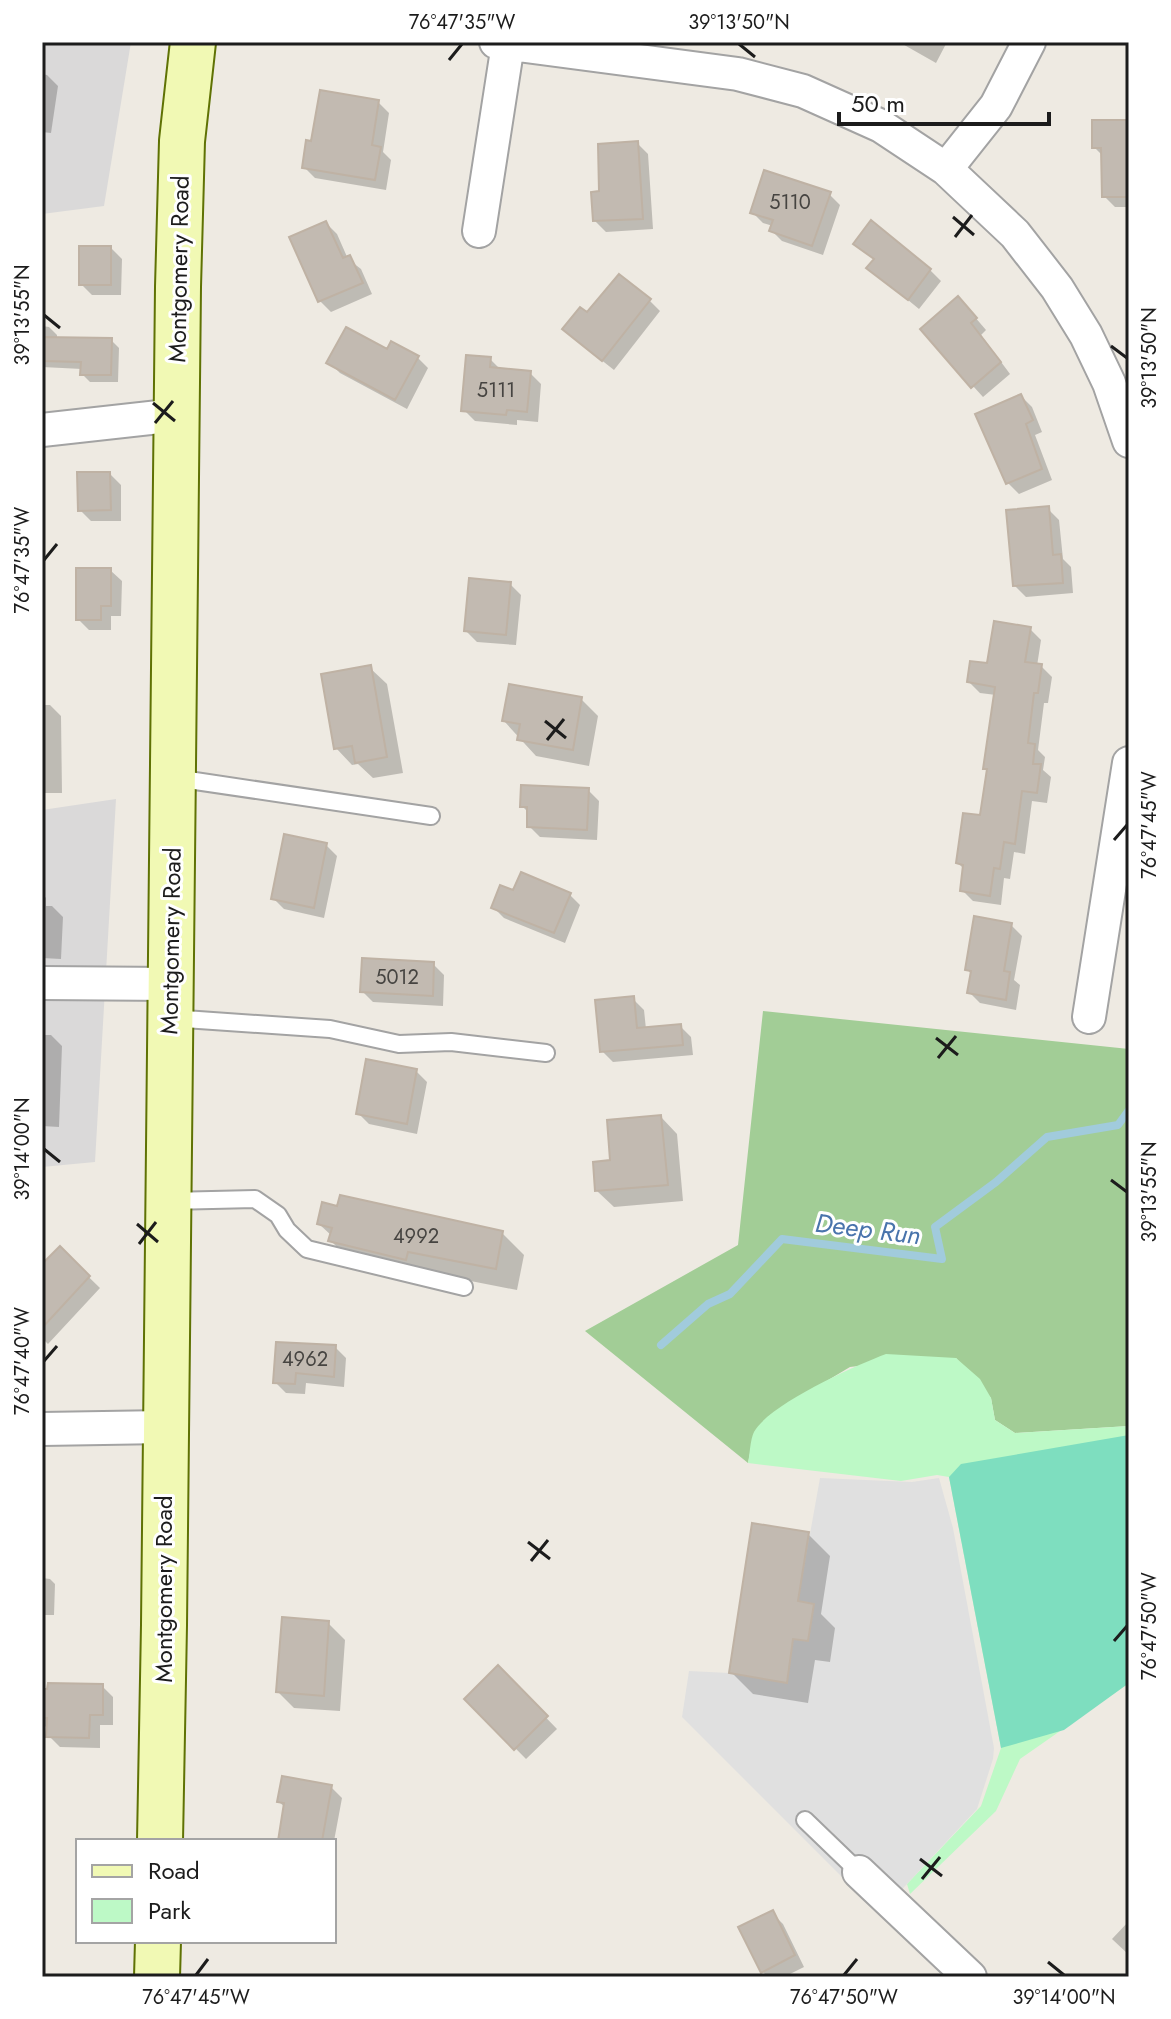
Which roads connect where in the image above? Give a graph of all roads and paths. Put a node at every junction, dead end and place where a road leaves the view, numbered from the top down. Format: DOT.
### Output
graph roads {
  1 [pos="193,42"];
  2 [pos="1029,42"];
  3 [pos="502,43"];
  4 [pos="946,169"];
  5 [pos="479,231"];
  6 [pos="1124,405"];
  7 [pos="177,415"];
  8 [pos="42,430"];
  9 [pos="1129,441"];
  10 [pos="1129,763"];
  11 [pos="173,778"];
  12 [pos="431,816"];
  13 [pos="42,983"];
  14 [pos="171,1001"];
  15 [pos="1089,1017"];
  16 [pos="546,1053"];
  17 [pos="168,1201"];
  18 [pos="464,1287"];
  19 [pos="165,1427"];
  20 [pos="42,1429"];
  21 [pos="805,1820"];
  22 [pos="160,1839"];
  23 [pos="859,1872"];
  24 [pos="158,1943"];
  25 [pos="157,1977"];
  26 [pos="970,1977"];
  1 -- 7 [label="main road, Montgomery Road"];
  2 -- 4 [label="street"];
  3 -- 4 [label="street"];
  3 -- 5 [label="street"];
  4 -- 6 [label="street"];
  6 -- 9 [label="street"];
  7 -- 8 [label="street"];
  7 -- 11 [label="main road, Montgomery Road"];
  10 -- 15 [label="street"];
  11 -- 12 [label="lane"];
  11 -- 14 [label="main road, Montgomery Road"];
  13 -- 14 [label="street"];
  14 -- 16 [label="lane"];
  14 -- 17 [label="main road, Montgomery Road"];
  17 -- 18 [label="lane"];
  17 -- 19 [label="main road, Montgomery Road"];
  19 -- 20 [label="street"];
  19 -- 22 [label="main road, Montgomery Road"];
  21 -- 23 [label="lane"];
  23 -- 26 [label="street"];
  24 -- 25 [label="main road"];
}
